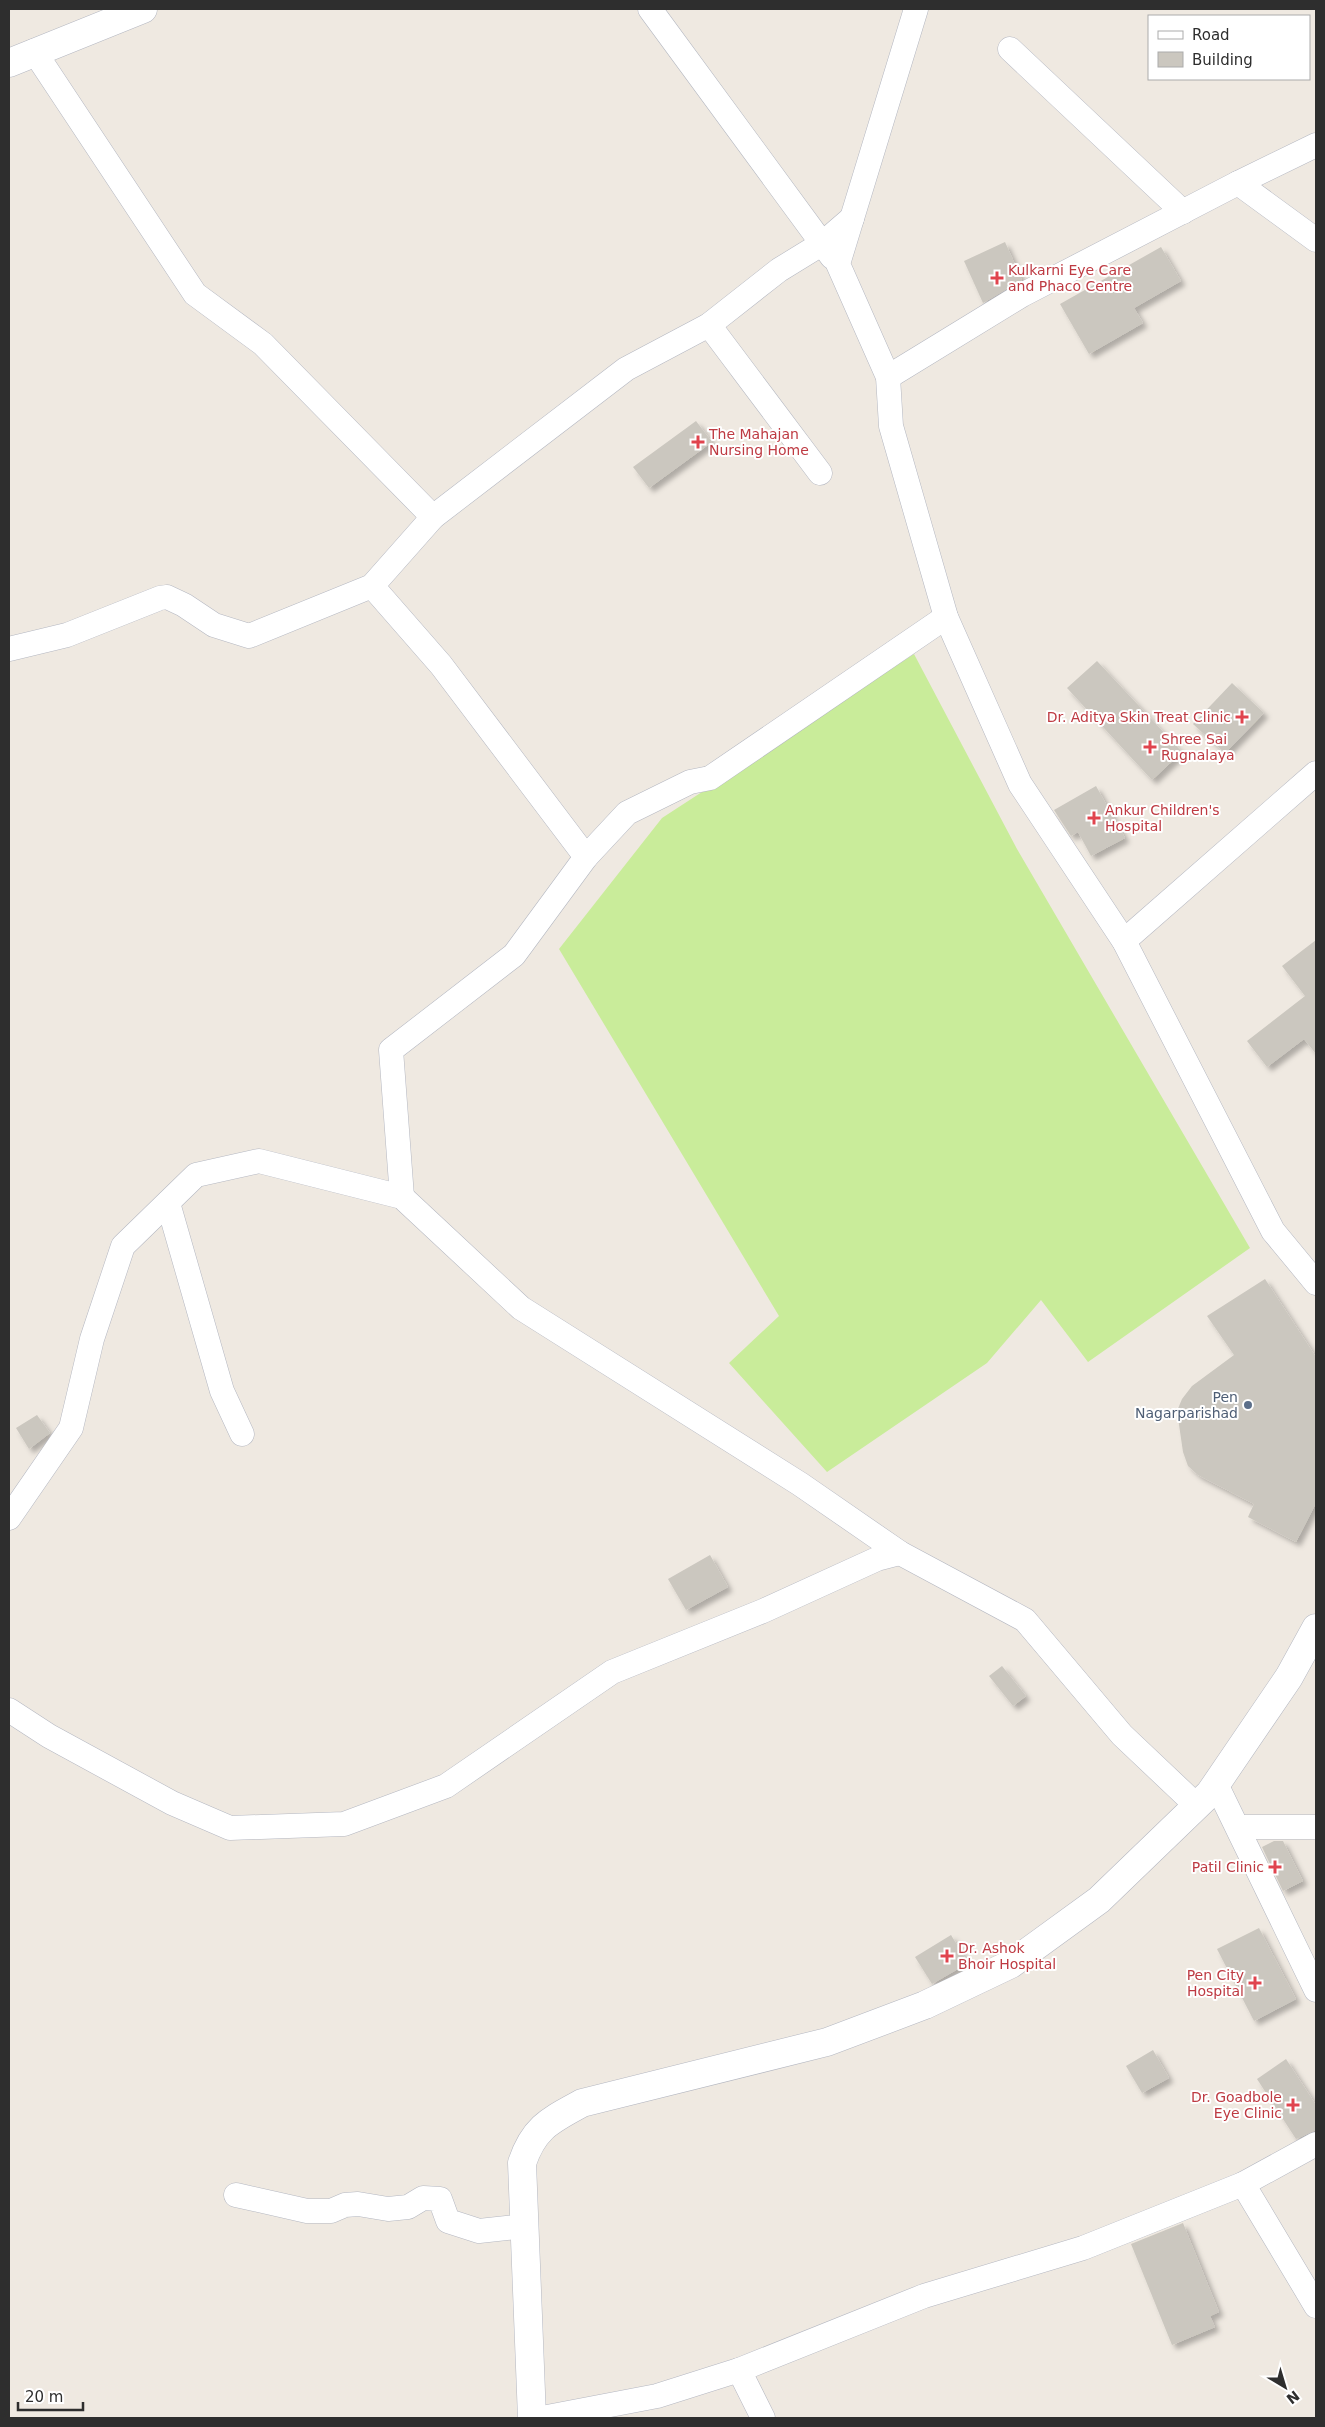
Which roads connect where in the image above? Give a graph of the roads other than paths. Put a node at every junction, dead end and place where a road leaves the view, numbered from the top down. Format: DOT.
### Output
graph roads {
  1 [pos="650,9"];
  2 [pos="916,9"];
  3 [pos="130,11"];
  4 [pos="1010,49"];
  5 [pos="34,51"];
  6 [pos="9,63"];
  7 [pos="1316,145"];
  8 [pos="1238,183"];
  9 [pos="1183,212"];
  10 [pos="852,218"];
  11 [pos="1316,240"];
  12 [pos="822,243"];
  13 [pos="838,264"];
  14 [pos="709,325"];
  15 [pos="888,377"];
  16 [pos="820,473"];
  17 [pos="433,517"];
  18 [pos="372,586"];
  19 [pos="946,617"];
  20 [pos="9,650"];
  21 [pos="1316,772"];
  22 [pos="586,857"];
  23 [pos="1124,941"];
  24 [pos="402,1197"];
  25 [pos="168,1203"];
  26 [pos="1316,1283"];
  27 [pos="242,1434"];
  28 [pos="9,1518"];
  29 [pos="900,1553"];
  30 [pos="1316,1628"];
  31 [pos="9,1710"];
  32 [pos="1216,1784"];
  33 [pos="1197,1806"];
  34 [pos="1238,1827"];
  35 [pos="1316,1827"];
  36 [pos="1316,1990"];
  37 [pos="1316,2144"];
  38 [pos="1243,2184"];
  39 [pos="236,2195"];
  40 [pos="525,2226"];
  41 [pos="1316,2306"];
  42 [pos="739,2370"];
  43 [pos="532,2418"];
  44 [pos="542,2418"];
  45 [pos="763,2418"];
  1 -- 12 [label="street"];
  2 -- 10 [label="street"];
  3 -- 5 [label="main road"];
  4 -- 9 [label="street"];
  5 -- 6 [label="main road"];
  5 -- 17 [label="street"];
  7 -- 8 [label="street"];
  8 -- 9 [label="street"];
  8 -- 11 [label="street"];
  9 -- 15 [label="street"];
  10 -- 12 [label="street"];
  10 -- 13 [label="street"];
  12 -- 13 [label="street"];
  12 -- 14 [label="street"];
  13 -- 15 [label="street"];
  14 -- 16 [label="street"];
  14 -- 17 [label="street"];
  15 -- 19 [label="street"];
  17 -- 18 [label="street"];
  18 -- 20 [label="street"];
  18 -- 22 [label="street"];
  19 -- 22 [label="street"];
  19 -- 23 [label="street"];
  21 -- 23 [label="street"];
  22 -- 24 [label="street"];
  23 -- 26 [label="street"];
  24 -- 25 [label="street"];
  24 -- 29 [label="street"];
  25 -- 27 [label="street"];
  25 -- 28 [label="street"];
  29 -- 31 [label="street"];
  29 -- 33 [label="street"];
  30 -- 32 [label="main road"];
  32 -- 33 [label="main road"];
  32 -- 34 [label="street"];
  33 -- 40 [label="main road"];
  34 -- 35 [label="street"];
  34 -- 36 [label="street"];
  37 -- 38 [label="street"];
  38 -- 41 [label="street"];
  38 -- 42 [label="street"];
  39 -- 40 [label="street"];
  40 -- 43 [label="main road"];
  42 -- 44 [label="street"];
  42 -- 45 [label="street"];
}
